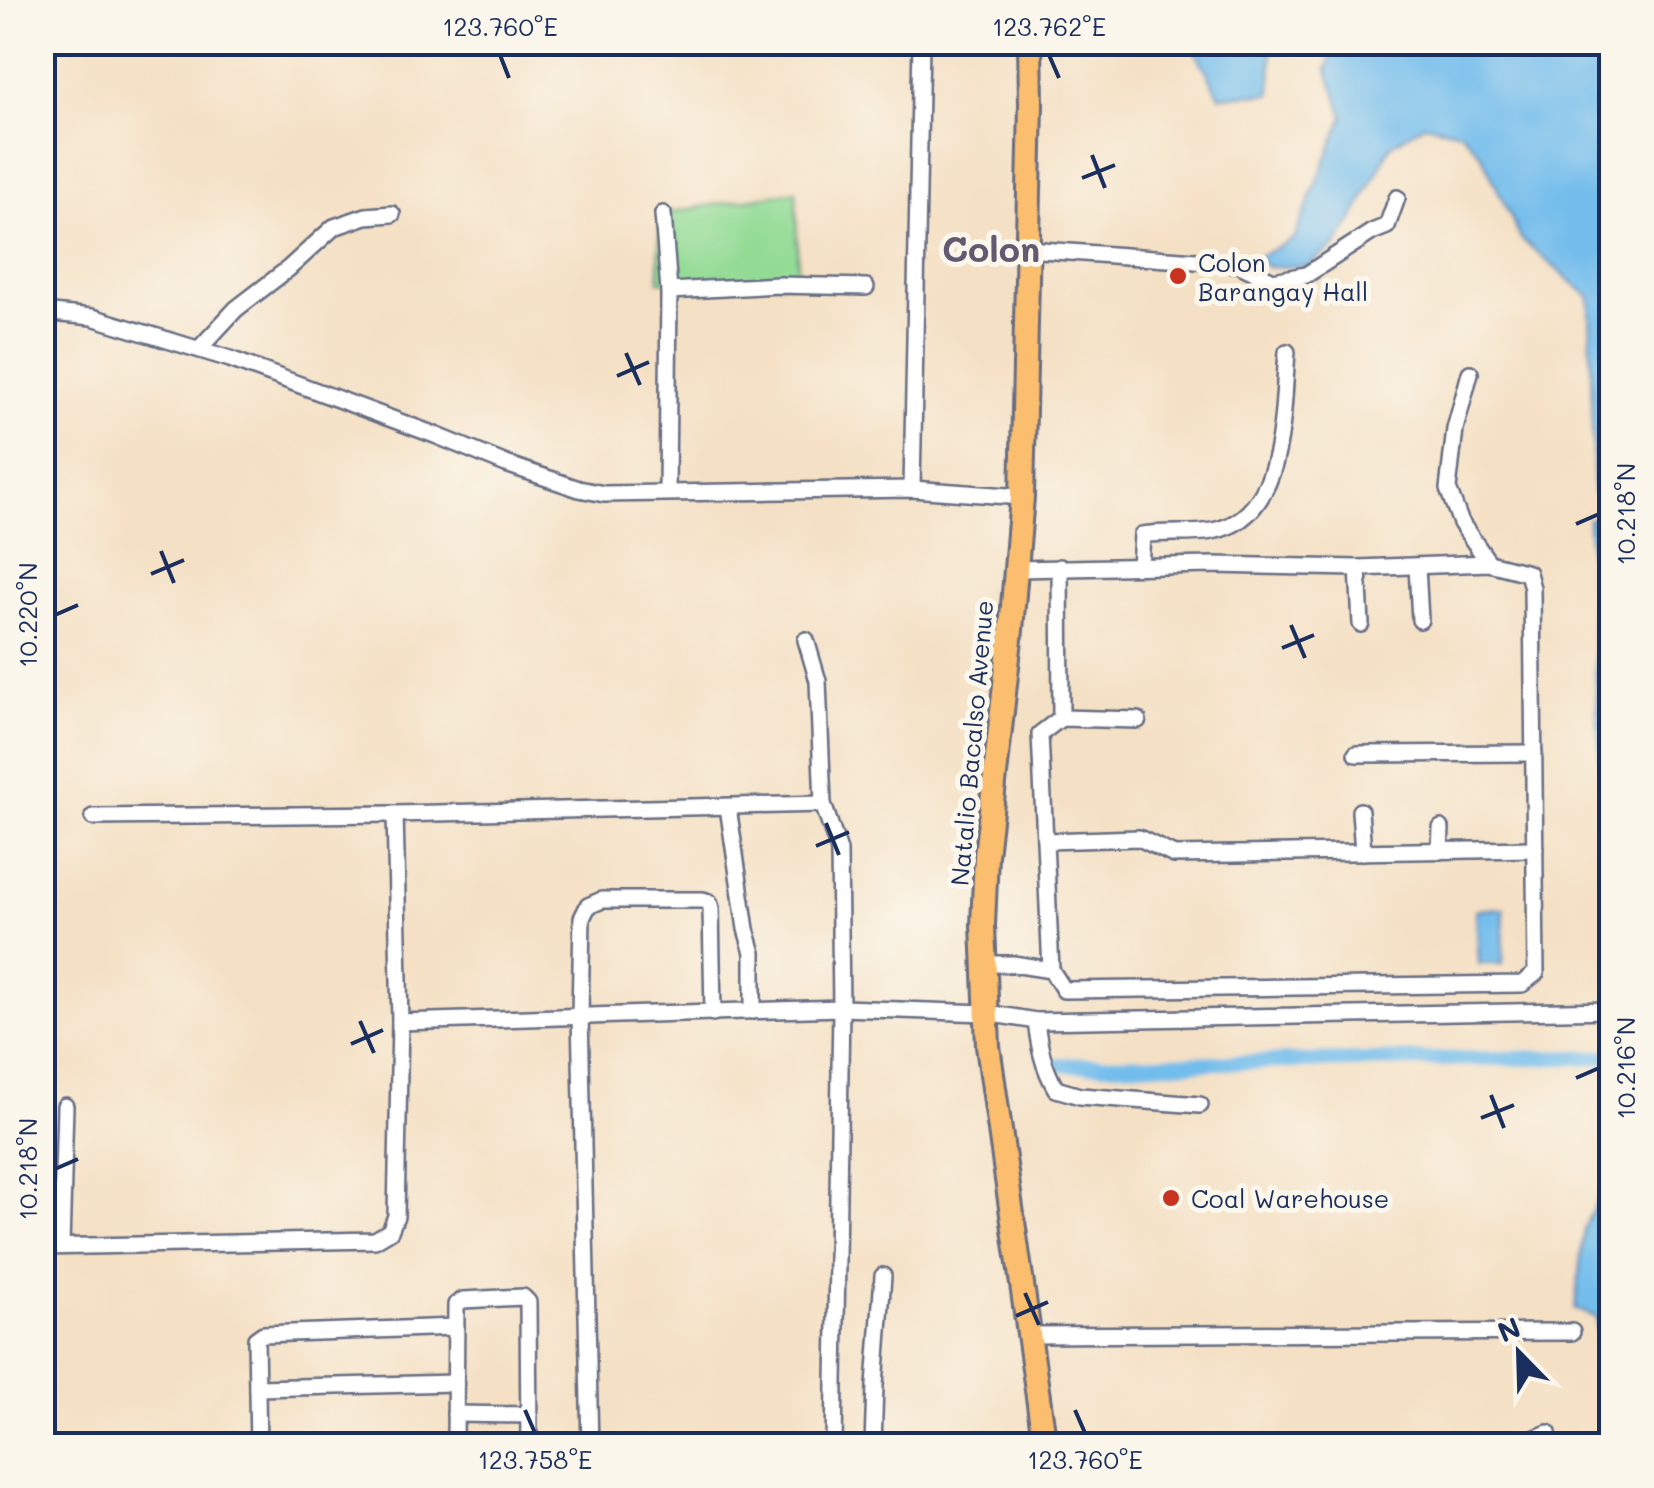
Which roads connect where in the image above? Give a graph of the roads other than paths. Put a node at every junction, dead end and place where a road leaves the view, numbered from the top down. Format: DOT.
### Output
graph roads {
  1 [pos="921,42"];
  2 [pos="1030,42"];
  3 [pos="1396,198"];
  4 [pos="392,214"];
  5 [pos="663,214"];
  6 [pos="1027,250"];
  7 [pos="866,287"];
  8 [pos="669,291"];
  9 [pos="42,312"];
  10 [pos="199,349"];
  11 [pos="1287,352"];
  12 [pos="1470,373"];
  13 [pos="912,489"];
  14 [pos="667,492"];
  15 [pos="1022,497"];
  16 [pos="1214,531"];
  17 [pos="1488,564"];
  18 [pos="1214,565"];
  19 [pos="1140,566"];
  20 [pos="1417,566"];
  21 [pos="1060,568"];
  22 [pos="1358,568"];
  23 [pos="1016,569"];
  24 [pos="1420,620"];
  25 [pos="1361,624"];
  26 [pos="806,640"];
  27 [pos="1060,718"];
  28 [pos="1138,720"];
  29 [pos="1534,753"];
  30 [pos="1356,754"];
  31 [pos="823,804"];
  32 [pos="728,806"];
  33 [pos="1360,811"];
  34 [pos="395,814"];
  35 [pos="93,817"];
  36 [pos="1440,828"];
  37 [pos="1046,841"];
  38 [pos="1535,849"];
  39 [pos="1440,851"];
  40 [pos="1363,852"];
  41 [pos="985,964"];
  42 [pos="1051,970"];
  43 [pos="841,1008"];
  44 [pos="1612,1010"];
  45 [pos="753,1011"];
  46 [pos="713,1012"];
  47 [pos="987,1013"];
  48 [pos="580,1015"];
  49 [pos="1036,1020"];
  50 [pos="400,1022"];
  51 [pos="1200,1105"];
  52 [pos="65,1106"];
  53 [pos="42,1246"];
  54 [pos="60,1246"];
  55 [pos="883,1276"];
  56 [pos="456,1328"];
  57 [pos="1572,1332"];
  58 [pos="1029,1335"];
  59 [pos="455,1383"];
  60 [pos="256,1388"];
  61 [pos="455,1414"];
  62 [pos="529,1414"];
  63 [pos="1548,1433"];
  64 [pos="258,1446"];
  65 [pos="455,1446"];
  66 [pos="530,1446"];
  67 [pos="590,1446"];
  68 [pos="834,1446"];
  69 [pos="874,1446"];
  70 [pos="1046,1446"];
  71 [pos="1516,1446"];
  1 -- 13 [label="street"];
  2 -- 6 [label="highway, Natalio Bacalso Avenue"];
  3 -- 6 [label="street"];
  4 -- 10 [label="street"];
  5 -- 8 [label="street"];
  6 -- 15 [label="highway, Natalio Bacalso Avenue"];
  7 -- 8 [label="street"];
  8 -- 14 [label="street"];
  9 -- 10 [label="street"];
  10 -- 14 [label="street"];
  11 -- 16 [label="street"];
  12 -- 17 [label="street"];
  13 -- 14 [label="street"];
  13 -- 15 [label="street"];
  15 -- 23 [label="highway, Natalio Bacalso Avenue"];
  16 -- 18 [label="street"];
  16 -- 19 [label="street"];
  17 -- 20 [label="street"];
  17 -- 29 [label="street"];
  18 -- 19 [label="street"];
  18 -- 22 [label="street"];
  19 -- 21 [label="street"];
  20 -- 22 [label="street"];
  20 -- 24 [label="street"];
  21 -- 23 [label="street"];
  21 -- 27 [label="street"];
  22 -- 25 [label="street"];
  23 -- 41 [label="highway, Natalio Bacalso Avenue"];
  26 -- 31 [label="street"];
  27 -- 28 [label="street"];
  27 -- 37 [label="street"];
  29 -- 30 [label="street"];
  29 -- 38 [label="street"];
  31 -- 32 [label="street"];
  31 -- 43 [label="street"];
  32 -- 34 [label="street"];
  32 -- 45 [label="street"];
  33 -- 40 [label="street"];
  34 -- 35 [label="street"];
  34 -- 50 [label="street"];
  36 -- 39 [label="street"];
  37 -- 40 [label="street"];
  37 -- 42 [label="street"];
  38 -- 39 [label="street"];
  38 -- 42 [label="street"];
  39 -- 40 [label="street"];
  41 -- 42 [label="street"];
  41 -- 47 [label="highway, Natalio Bacalso Avenue"];
  43 -- 45 [label="street"];
  43 -- 47 [label="street"];
  43 -- 68 [label="street"];
  44 -- 49 [label="street"];
  45 -- 46 [label="street"];
  46 -- 48 [label="street"];
  46 -- 48 [label="street"];
  47 -- 49 [label="street"];
  47 -- 58 [label="highway, Natalio Bacalso Avenue"];
  48 -- 50 [label="street"];
  48 -- 67 [label="street"];
  49 -- 51 [label="street"];
  50 -- 54 [label="street"];
  52 -- 54 [label="street"];
  53 -- 54 [label="street"];
  55 -- 69 [label="street"];
  56 -- 59 [label="street"];
  56 -- 60 [label="street"];
  56 -- 62 [label="street"];
  57 -- 58 [label="street"];
  58 -- 70 [label="highway, Natalio Bacalso Avenue"];
  59 -- 60 [label="street"];
  59 -- 61 [label="street"];
  60 -- 64 [label="street"];
  61 -- 62 [label="street"];
  61 -- 65 [label="street"];
  62 -- 66 [label="street"];
  63 -- 71 [label="street"];
}
